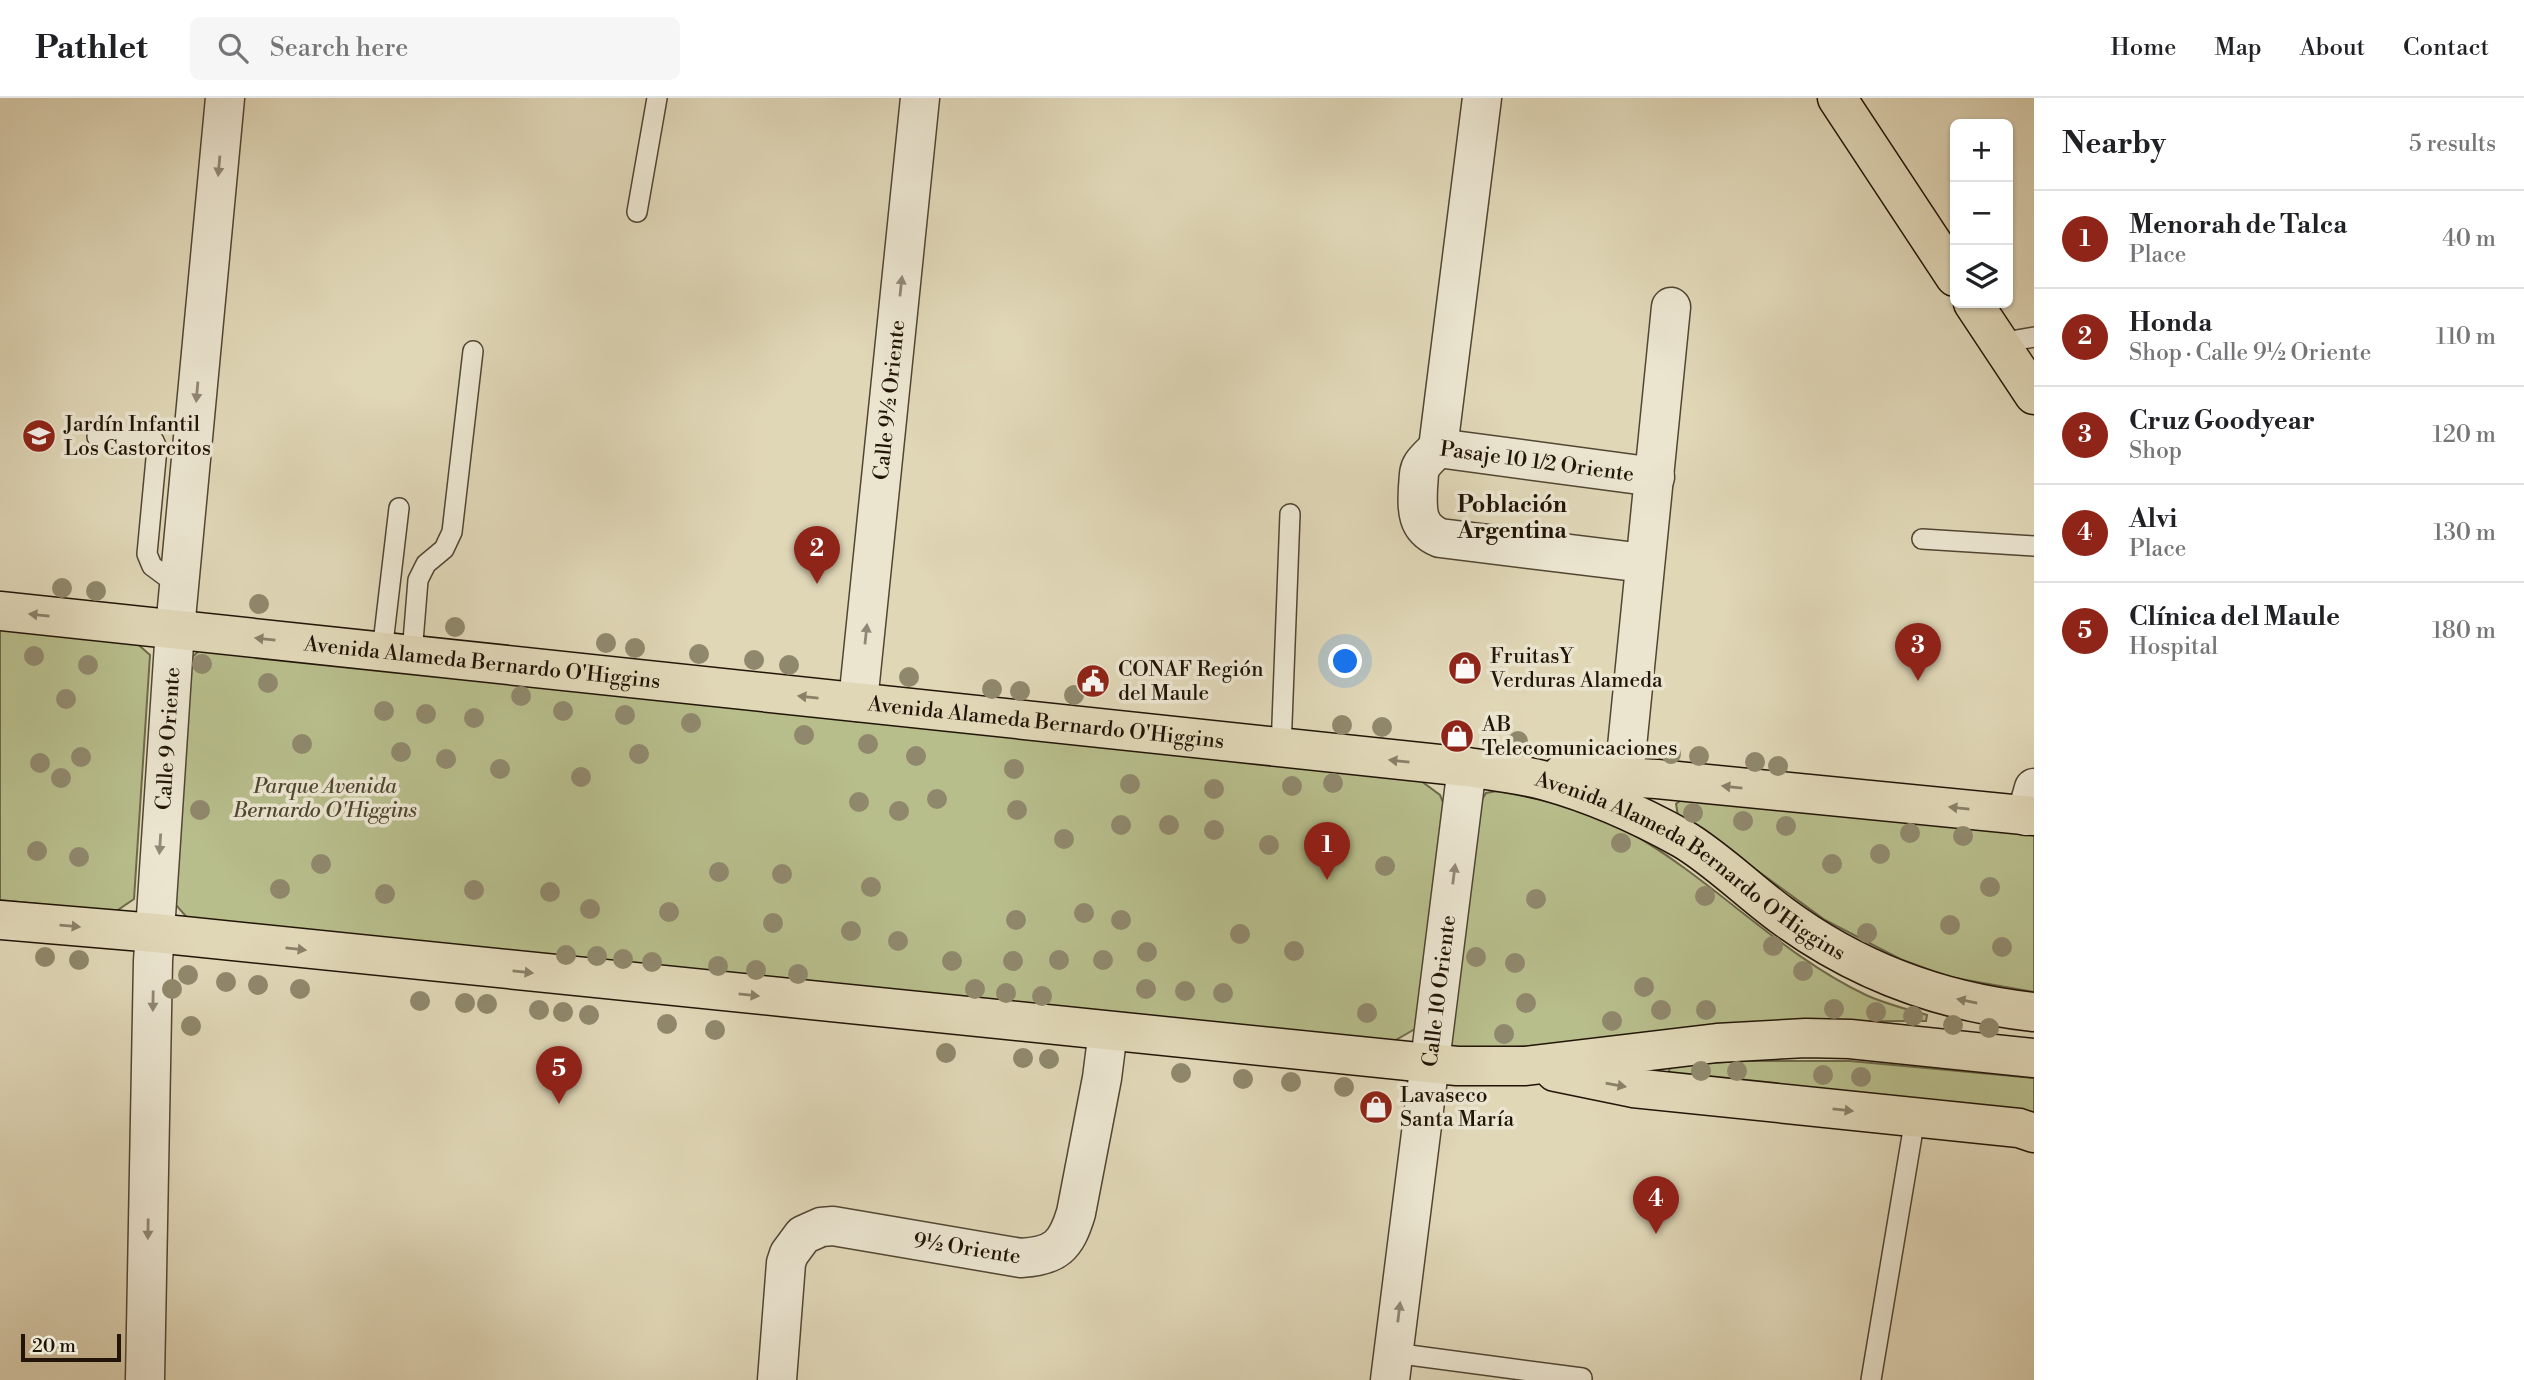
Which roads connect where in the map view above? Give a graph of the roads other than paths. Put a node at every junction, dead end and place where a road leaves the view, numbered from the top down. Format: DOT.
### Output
graph roads {
  1 [pos="225,98"];
  2 [pos="657,98"];
  3 [pos="920,98"];
  4 [pos="1482,98"];
  5 [pos="1837,98"];
  6 [pos="637,212"];
  7 [pos="1950,268"];
  8 [pos="1671,307"];
  9 [pos="1979,308"];
  10 [pos="2017,340"];
  11 [pos="473,351"];
  12 [pos="2034,395"];
  13 [pos="97,437"];
  14 [pos="1438,448"];
  15 [pos="1655,477"];
  16 [pos="399,508"];
  17 [pos="1290,514"];
  18 [pos="1922,539"];
  19 [pos="2034,546"];
  20 [pos="1644,563"];
  21 [pos="179,586"];
  22 [pos="0,611"];
  23 [pos="175,629"];
  24 [pos="397,653"];
  25 [pos="858,702"];
  26 [pos="1281,749"];
  27 [pos="1485,770"];
  28 [pos="1625,777"];
  29 [pos="2032,807"];
  30 [pos="1,921"];
  31 [pos="155,933"];
  32 [pos="2034,1012"];
  33 [pos="1108,1031"];
  34 [pos="2034,1058"];
  35 [pos="1431,1063"];
  36 [pos="1526,1066"];
  37 [pos="1915,1118"];
  38 [pos="2034,1133"];
  39 [pos="1392,1367"];
  40 [pos="1582,1378"];
  41 [pos="145,1380"];
  42 [pos="777,1380"];
  43 [pos="1871,1380"];
  1 -- 21 [label="street, Calle 9 Oriente, one-way"];
  2 -- 6 [label="lane"];
  25 -- 3 [label="street, Calle 9½ Oriente, one-way"];
  4 -- 14 [label="street"];
  5 -- 7 [label="main road"];
  8 -- 15 [label="street, Pasaje 10 1/2 Oriente"];
  9 -- 10 [label="main road"];
  10 -- 12 [label="main road"];
  11 -- 24 [label="lane"];
  13 -- 21 [label="lane"];
  14 -- 15 [label="street, Pasaje 10 1/2 Oriente"];
  14 -- 20 [label="street, Pasaje 10 1/2 Oriente"];
  15 -- 20 [label="street, Pasaje 10 1/2 Oriente"];
  16 -- 24 [label="lane"];
  17 -- 26 [label="lane"];
  18 -- 19 [label="lane"];
  20 -- 28 [label="street, Pasaje 10 1/2 Oriente"];
  21 -- 23 [label="street, Calle 9 Oriente"];
  23 -- 22 [label="main road, Avenida Alameda Bernardo O'Higgins, one-way"];
  24 -- 23 [label="main road, Avenida Alameda Bernardo O'Higgins, one-way"];
  23 -- 31 [label="street, Calle 9 Oriente, one-way"];
  25 -- 24 [label="main road, Avenida Alameda Bernardo O'Higgins, one-way"];
  25 -- 26 [label="main road, Avenida Alameda Bernardo O'Higgins"];
  27 -- 26 [label="main road, Avenida Alameda Bernardo O'Higgins, one-way"];
  27 -- 28 [label="main road"];
  32 -- 27 [label="main road, Avenida Alameda Bernardo O'Higgins, one-way"];
  35 -- 27 [label="street, Calle 10 Oriente, one-way"];
  29 -- 28 [label="main road, one-way"];
  30 -- 31 [label="main road, one-way"];
  31 -- 33 [label="main road, one-way"];
  31 -- 41 [label="street, Calle 9 Oriente, one-way"];
  33 -- 35 [label="main road"];
  33 -- 42 [label="street, 9½ Oriente"];
  34 -- 36 [label="main road"];
  35 -- 36 [label="main road"];
  39 -- 35 [label="street, Calle 10 Oriente, one-way"];
  36 -- 37 [label="main road, one-way"];
  37 -- 38 [label="main road"];
  37 -- 43 [label="lane"];
  39 -- 40 [label="lane"];
}
